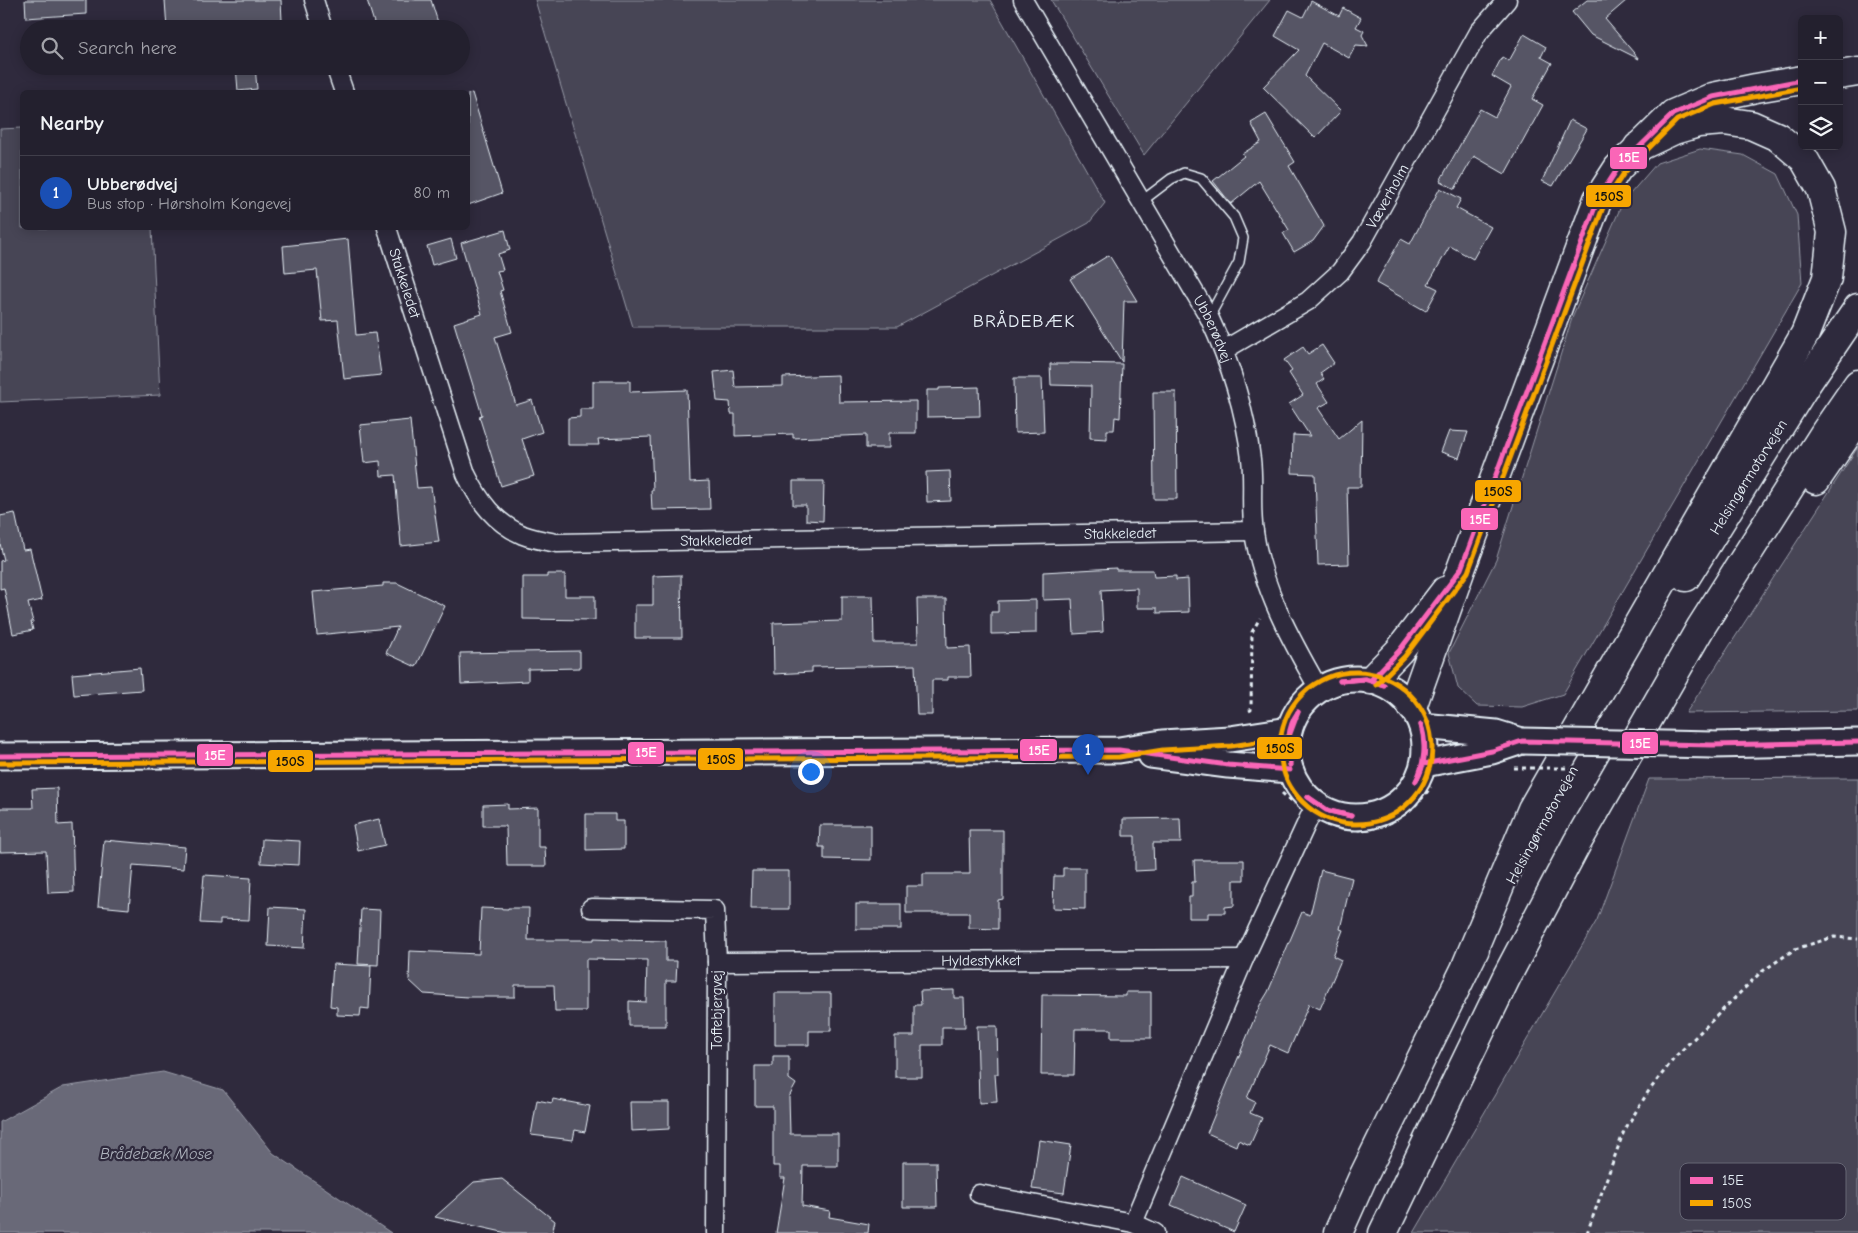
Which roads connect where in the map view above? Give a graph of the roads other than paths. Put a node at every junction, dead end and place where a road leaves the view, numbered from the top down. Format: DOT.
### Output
graph roads {
  1 [pos="314,0"];
  2 [pos="1022,0"];
  3 [pos="1507,0"];
  4 [pos="320,20"];
  5 [pos="1858,72"];
  6 [pos="1843,74"];
  7 [pos="338,75"];
  8 [pos="1798,81"];
  9 [pos="343,90"];
  10 [pos="1638,147"];
  11 [pos="1142,202"];
  12 [pos="388,230"];
  13 [pos="1858,308"];
  14 [pos="1209,317"];
  15 [pos="1224,350"];
  16 [pos="1858,384"];
  17 [pos="1858,420"];
  18 [pos="1254,531"];
  19 [pos="1461,569"];
  20 [pos="1701,627"];
  21 [pos="1371,680"];
  22 [pos="1319,689"];
  23 [pos="1417,716"];
  24 [pos="1289,730"];
  25 [pos="1522,742"];
  26 [pos="1858,742"];
  27 [pos="1119,750"];
  28 [pos="0,756"];
  29 [pos="1430,773"];
  30 [pos="1284,779"];
  31 [pos="1313,811"];
  32 [pos="591,908"];
  33 [pos="1244,959"];
  34 [pos="717,962"];
  35 [pos="1467,964"];
  36 [pos="979,1194"];
  37 [pos="1133,1223"];
  38 [pos="716,1233"];
  39 [pos="1155,1233"];
  40 [pos="1338,1233"];
  41 [pos="1383,1233"];
  1 -- 4 [label="street"];
  2 -- 11 [label="street, Ubberødvej"];
  3 -- 15 [label="street, Væverholm"];
  5 -- 6 [label="highway"];
  7 -- 9 [label="street"];
  8 -- 10 [label="highway"];
  10 -- 19 [label="highway"];
  10 -- 35 [label="highway"];
  11 -- 14 [label="street, Ubberødvej"];
  11 -- 14 [label="lane"];
  12 -- 18 [label="street, Stakkeledet"];
  13 -- 35 [label="highway, Helsingørmotorvejen"];
  14 -- 15 [label="street, Ubberødvej"];
  15 -- 18 [label="street, Ubberødvej"];
  16 -- 20 [label="highway"];
  17 -- 20 [label="highway"];
  18 -- 22 [label="street, Ubberødvej"];
  19 -- 21 [label="highway"];
  19 -- 23 [label="highway"];
  20 -- 41 [label="highway"];
  21 -- 22 [label="main road"];
  21 -- 23 [label="main road"];
  22 -- 24 [label="main road"];
  23 -- 25 [label="main road"];
  23 -- 29 [label="main road"];
  24 -- 27 [label="main road"];
  24 -- 30 [label="main road"];
  25 -- 26 [label="main road, bridge"];
  25 -- 29 [label="main road"];
  27 -- 28 [label="main road"];
  27 -- 30 [label="main road"];
  29 -- 31 [label="main road"];
  30 -- 31 [label="main road"];
  31 -- 33 [label="street"];
  32 -- 34 [label="street, Toftebjergvej"];
  33 -- 34 [label="street, Hyldestykket"];
  33 -- 37 [label="street"];
  34 -- 38 [label="street, Toftebjergvej"];
  35 -- 40 [label="highway, Helsingørmotorvejen"];
  36 -- 37 [label="street"];
  37 -- 39 [label="street"];
}
